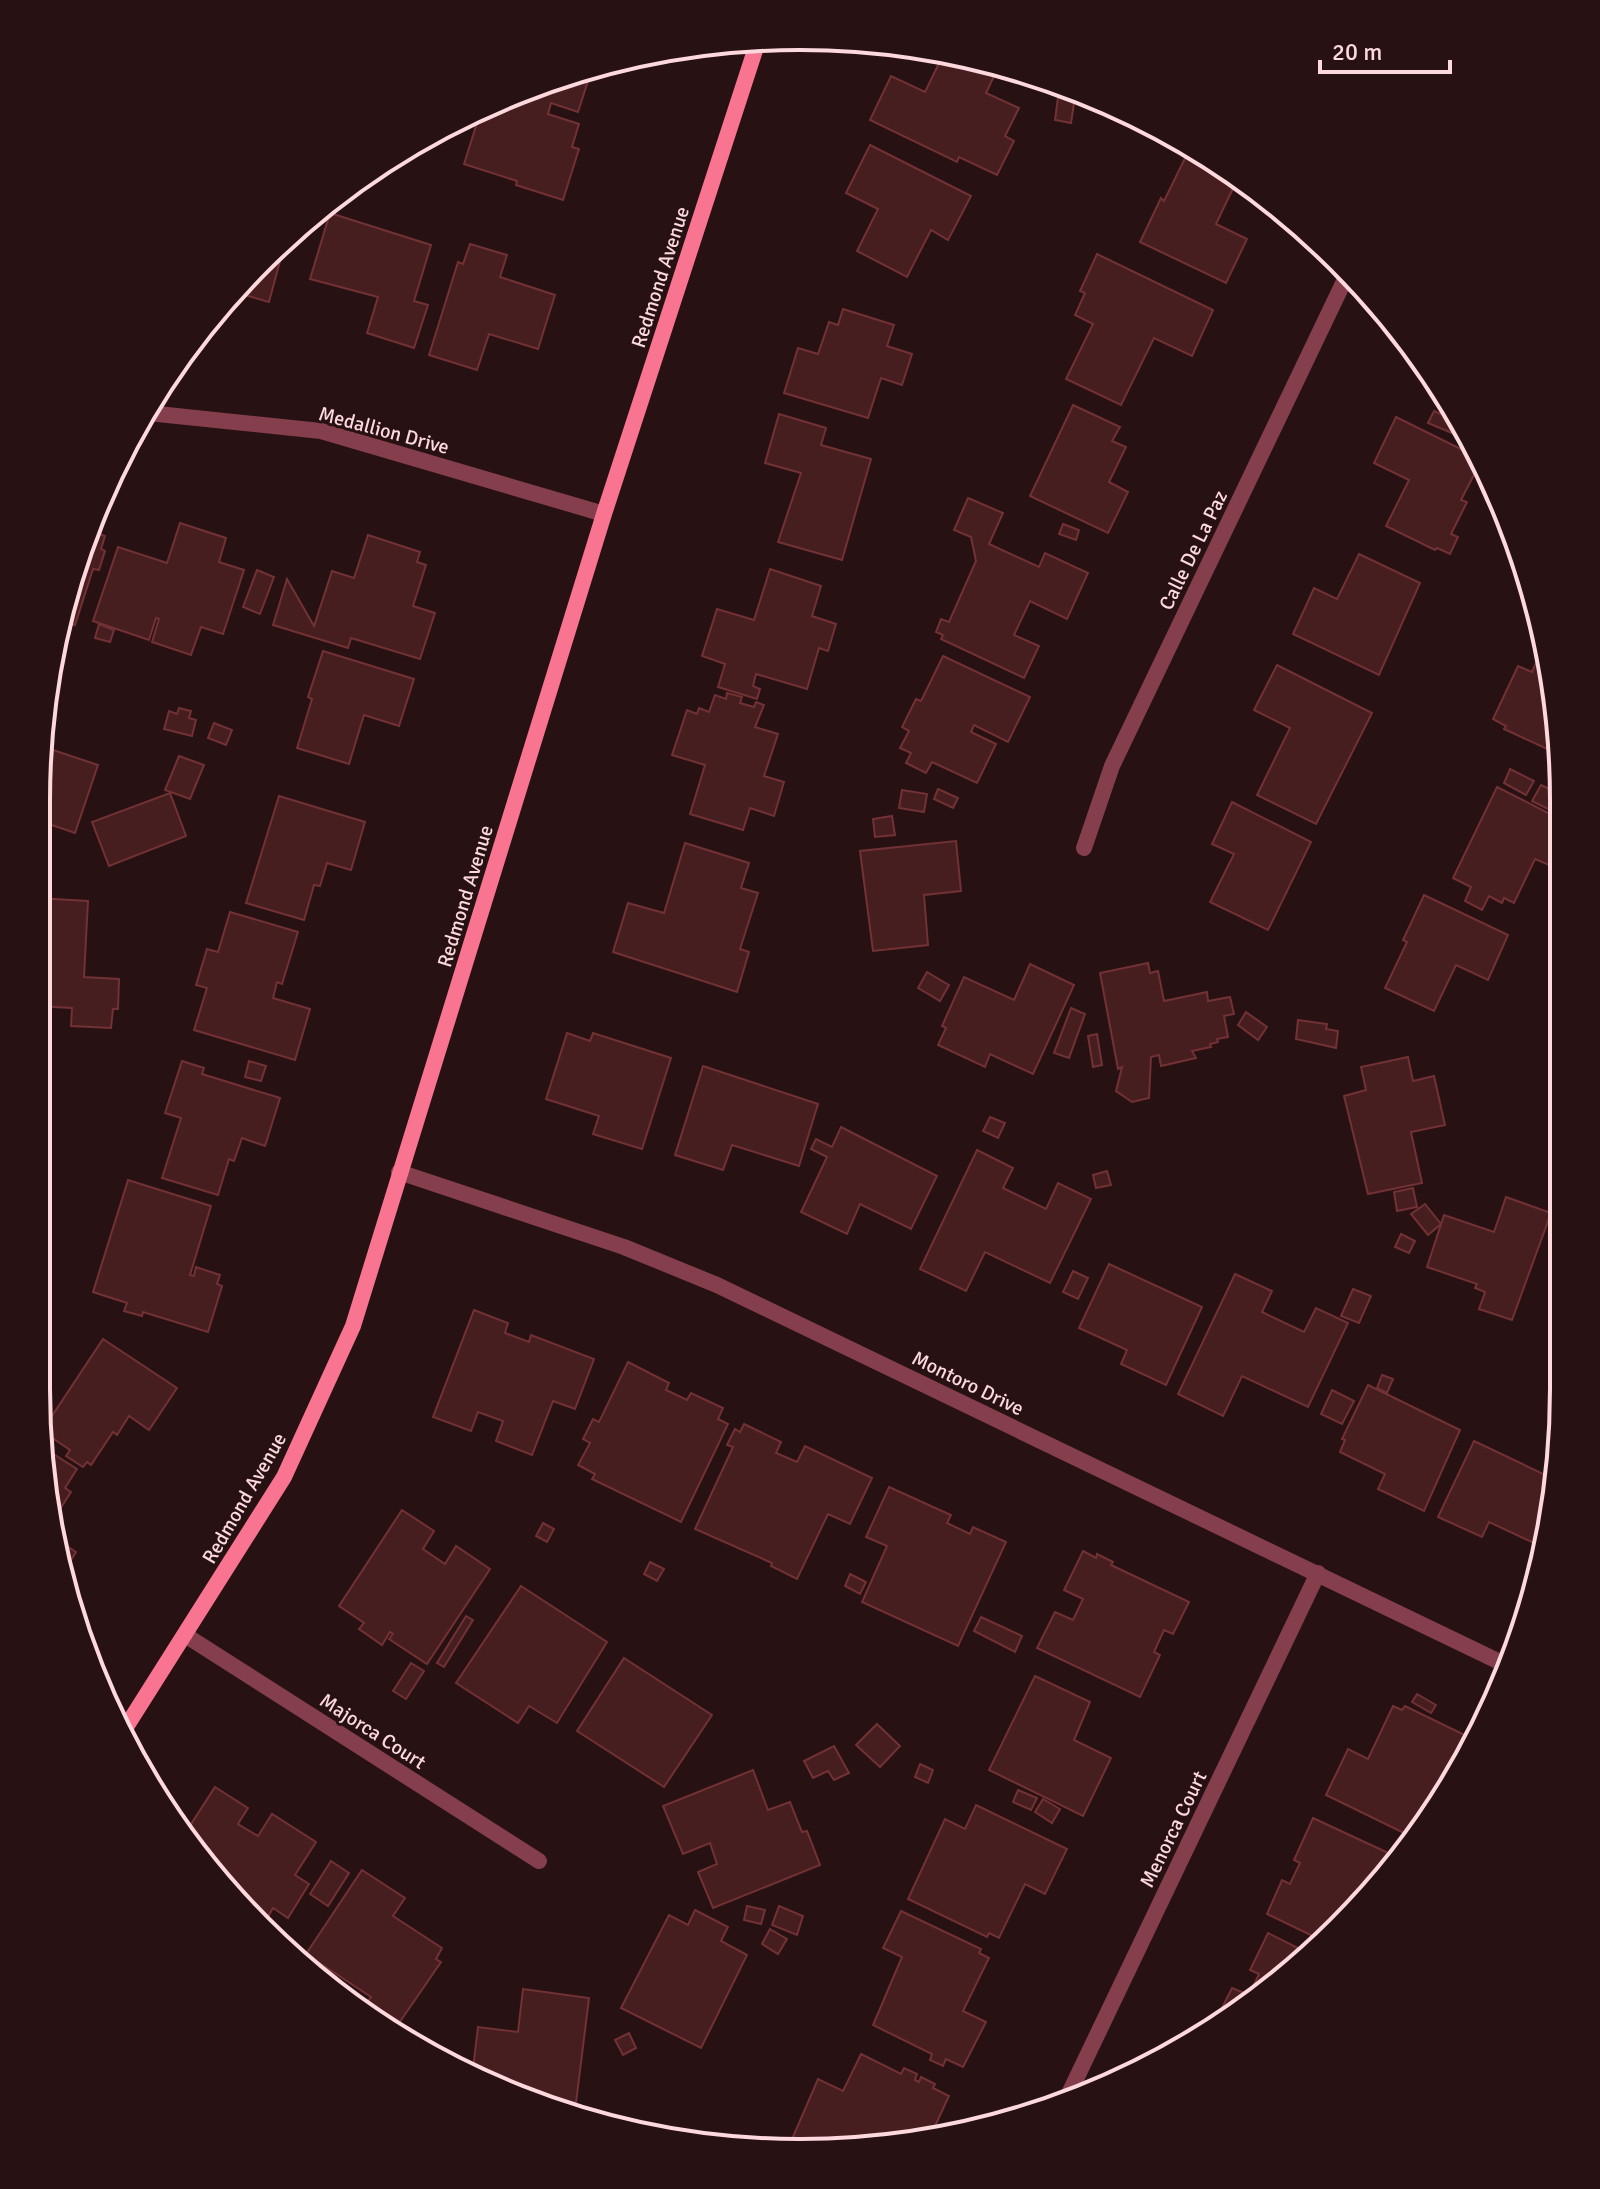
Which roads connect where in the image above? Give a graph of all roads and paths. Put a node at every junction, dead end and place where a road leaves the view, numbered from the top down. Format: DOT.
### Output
graph roads {
  1 [pos="754,52"];
  2 [pos="1343,283"];
  3 [pos="157,414"];
  4 [pos="604,514"];
  5 [pos="1084,848"];
  6 [pos="399,1172"];
  7 [pos="1318,1573"];
  8 [pos="185,1635"];
  9 [pos="1498,1661"];
  10 [pos="128,1723"];
  11 [pos="539,1861"];
  12 [pos="1072,2088"];
  1 -- 4 [label="street, Redmond Avenue"];
  2 -- 5 [label="street, Calle De La Paz"];
  3 -- 4 [label="street, Medallion Drive"];
  4 -- 6 [label="street, Redmond Avenue"];
  6 -- 7 [label="street, Montoro Drive"];
  6 -- 8 [label="street, Redmond Avenue"];
  7 -- 9 [label="street, Montoro Drive"];
  7 -- 12 [label="street, Menorca Court"];
  8 -- 10 [label="street, Redmond Avenue"];
  8 -- 11 [label="street, Majorca Court"];
}
